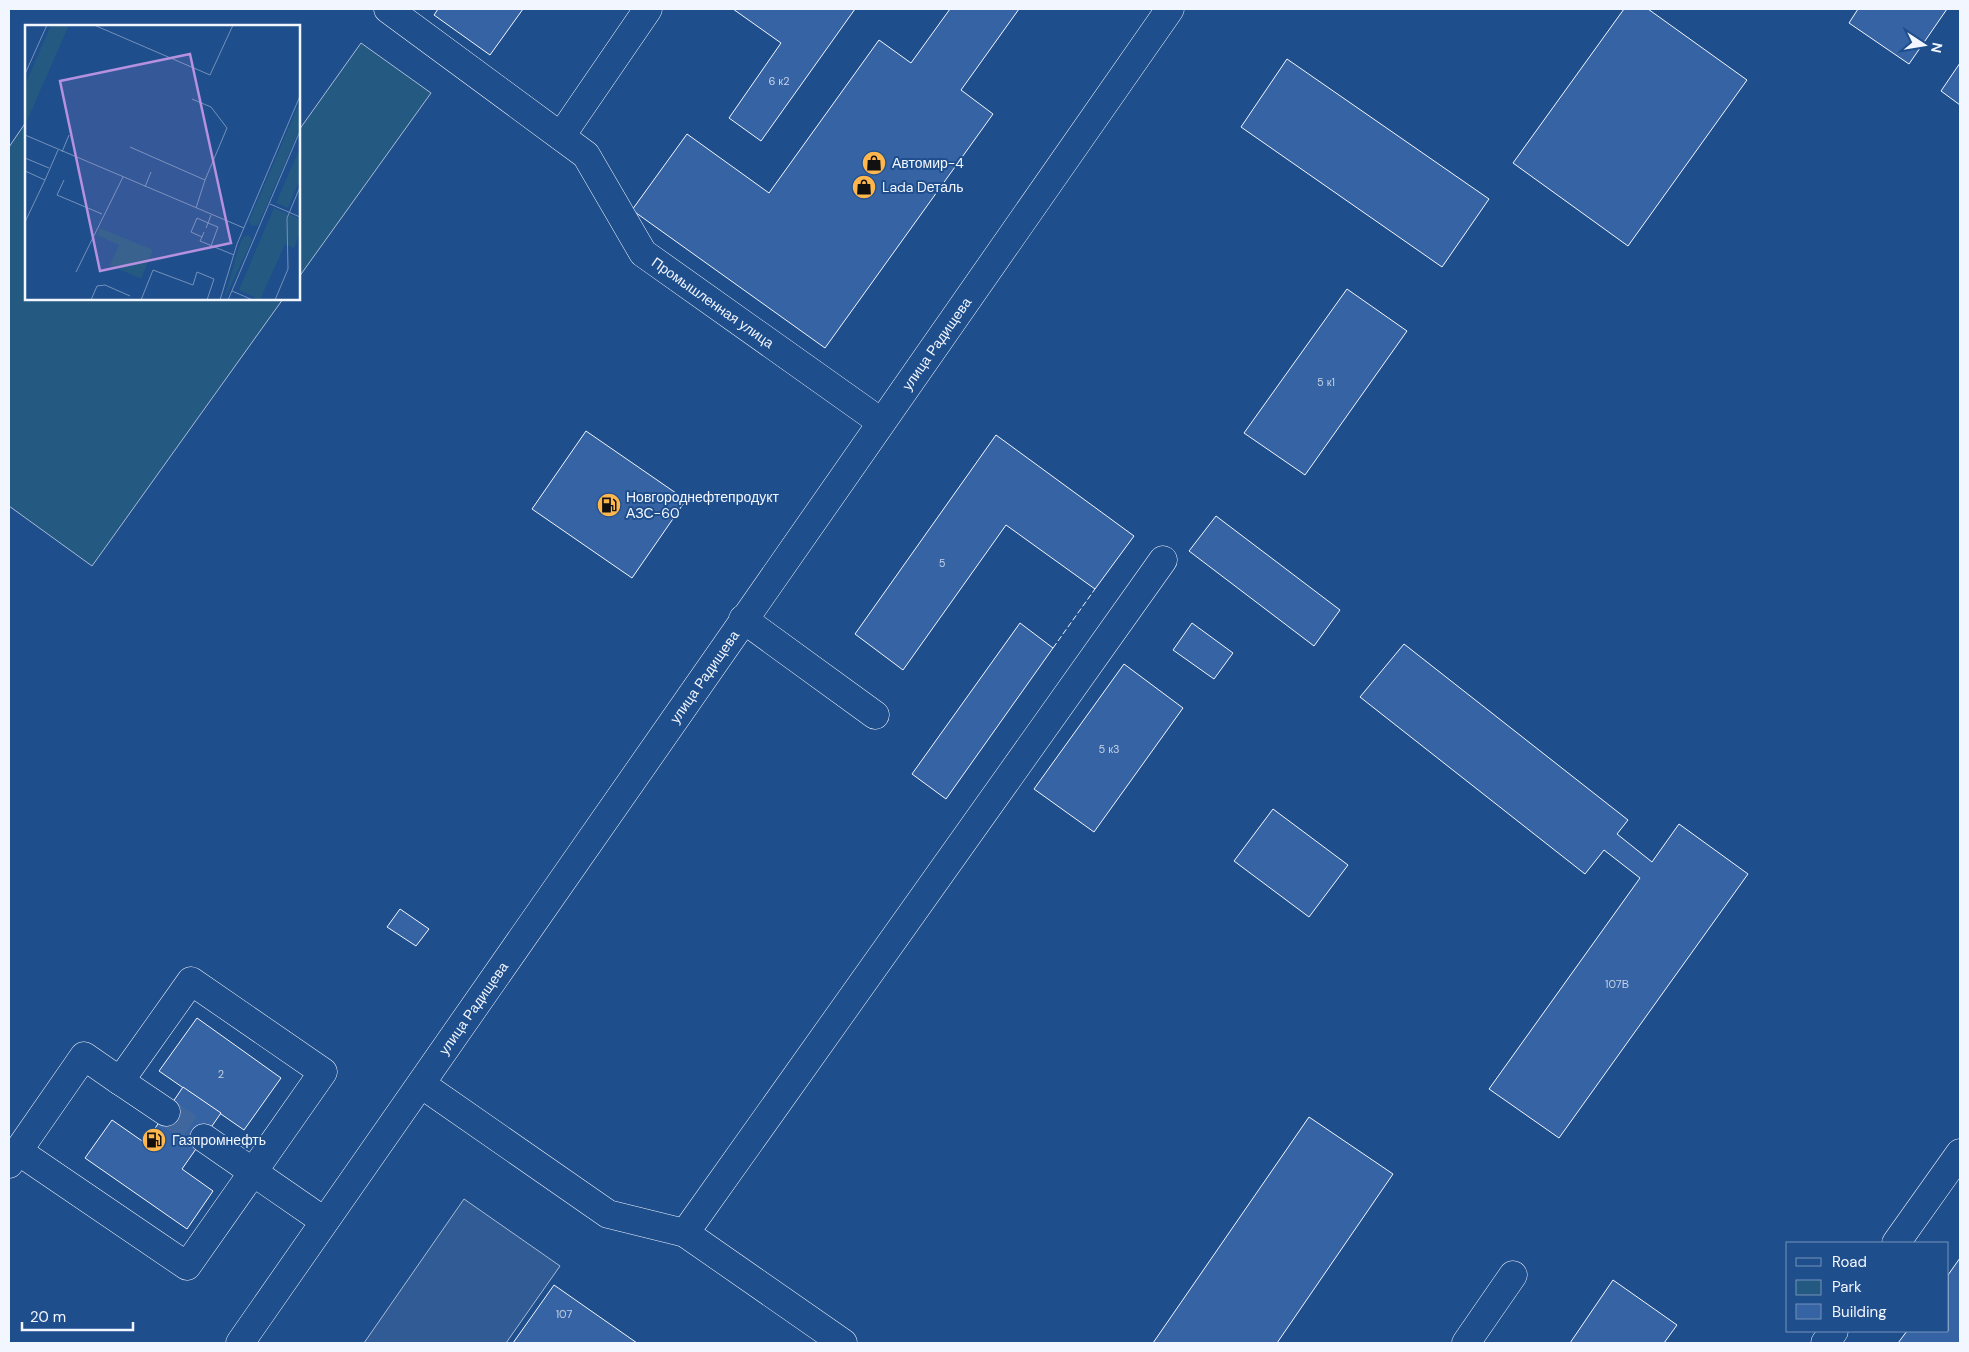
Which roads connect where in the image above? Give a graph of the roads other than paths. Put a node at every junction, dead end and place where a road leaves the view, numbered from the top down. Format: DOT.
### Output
graph roads {
  1 [pos="388,9"];
  2 [pos="648,9"];
  3 [pos="1170,9"];
  4 [pos="561,136"];
  5 [pos="881,422"];
  6 [pos="1163,560"];
  7 [pos="743,619"];
  8 [pos="875,715"];
  9 [pos="120,1081"];
  10 [pos="421,1084"];
  11 [pos="166,1112"];
  12 [pos="204,1138"];
  13 [pos="1960,1153"];
  14 [pos="13,1157"];
  15 [pos="253,1172"];
  16 [pos="324,1221"];
  17 [pos="685,1233"];
  18 [pos="1897,1242"];
  19 [pos="1513,1275"];
  20 [pos="1833,1332"];
  21 [pos="240,1343"];
  22 [pos="843,1343"];
  23 [pos="1466,1343"];
  24 [pos="1825,1343"];
  1 -- 4 [label="street, Промышленная улица"];
  2 -- 4 [label="street"];
  3 -- 5 [label="street, улица Радищева"];
  4 -- 5 [label="street, Промышленная улица"];
  5 -- 7 [label="street, улица Радищева"];
  6 -- 17 [label="street"];
  7 -- 8 [label="street"];
  7 -- 10 [label="street, улица Радищева"];
  9 -- 11 [label="street"];
  9 -- 14 [label="street"];
  9 -- 15 [label="street"];
  10 -- 16 [label="street, улица Радищева"];
  10 -- 17 [label="street"];
  12 -- 15 [label="street"];
  13 -- 18 [label="street"];
  14 -- 15 [label="street"];
  15 -- 16 [label="street"];
  16 -- 21 [label="street, улица Радищева"];
  17 -- 22 [label="street"];
  19 -- 23 [label="street"];
  20 -- 24 [label="street"];
}
